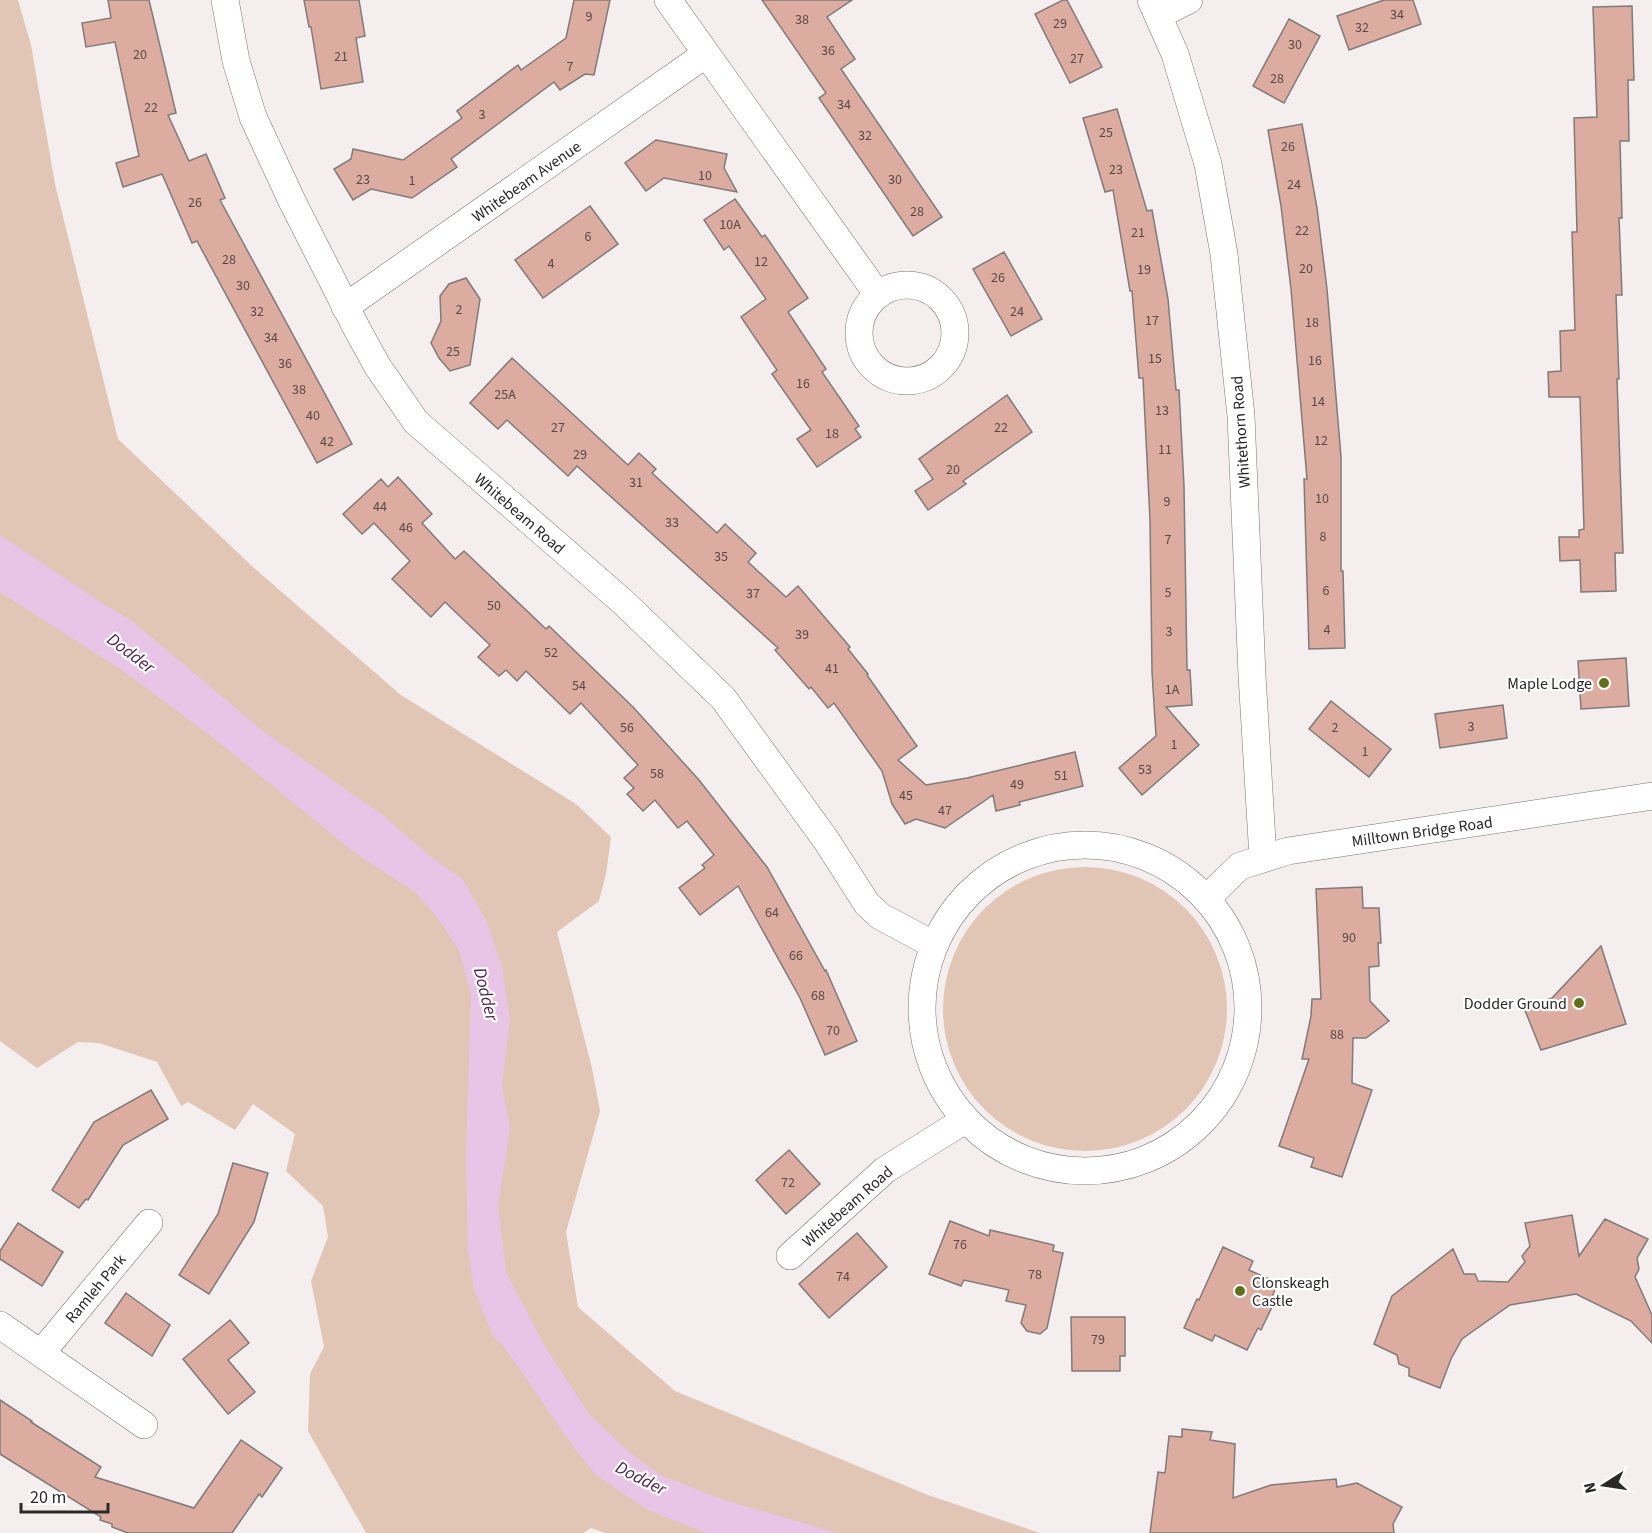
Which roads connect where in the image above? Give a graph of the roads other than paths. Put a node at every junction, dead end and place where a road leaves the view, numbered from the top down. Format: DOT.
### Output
graph roads {
  1 [pos="225,0"];
  2 [pos="668,0"];
  3 [pos="1189,0"];
  4 [pos="1155,8"];
  5 [pos="706,54"];
  6 [pos="878,295"];
  7 [pos="345,307"];
  8 [pos="1652,796"];
  9 [pos="1263,858"];
  10 [pos="1207,898"];
  11 [pos="934,945"];
  12 [pos="965,1120"];
  13 [pos="149,1223"];
  14 [pos="790,1256"];
  15 [pos="0,1325"];
  16 [pos="42,1352"];
  17 [pos="144,1425"];
  1 -- 7 [label="street, Whitebeam Road"];
  2 -- 5 [label="street"];
  3 -- 4 [label="street, Whitethorn Road"];
  4 -- 9 [label="street, Whitethorn Road"];
  5 -- 6 [label="street"];
  5 -- 7 [label="street, Whitebeam Avenue"];
  7 -- 11 [label="street, Whitebeam Road"];
  8 -- 9 [label="street, Milltown Bridge Road"];
  9 -- 10 [label="street, Milltown Bridge Road"];
  10 -- 11 [label="street"];
  10 -- 12 [label="street"];
  11 -- 12 [label="street"];
  12 -- 14 [label="street, Whitebeam Road"];
  13 -- 16 [label="street, Ramleh Park"];
  15 -- 16 [label="street"];
  16 -- 17 [label="street"];
}
